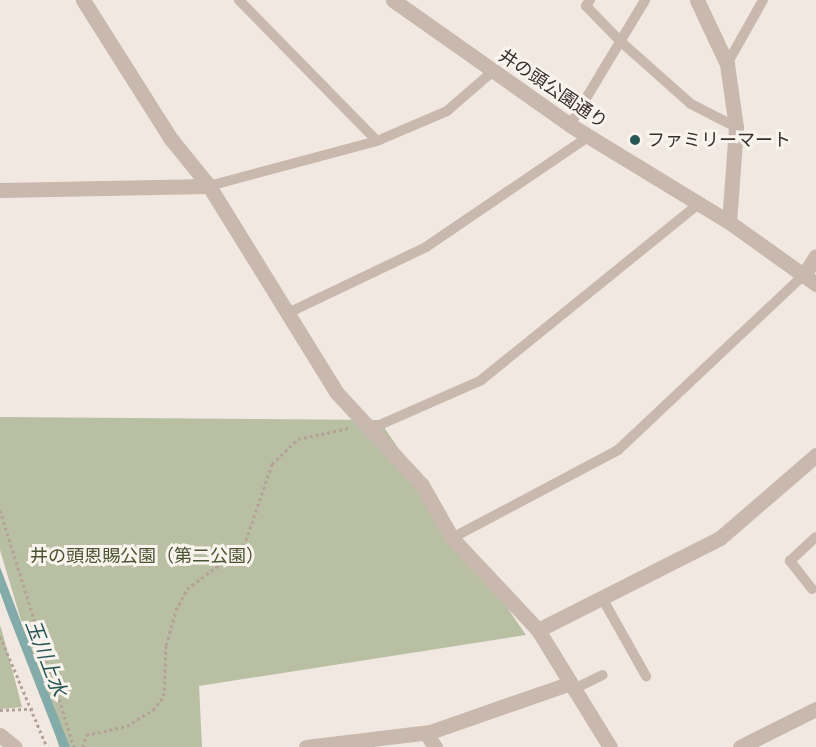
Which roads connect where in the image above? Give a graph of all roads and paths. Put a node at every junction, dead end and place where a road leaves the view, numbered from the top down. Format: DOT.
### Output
graph roads {
  1 [pos="82,0"];
  2 [pos="239,0"];
  3 [pos="393,0"];
  4 [pos="590,0"];
  5 [pos="645,0"];
  6 [pos="697,0"];
  7 [pos="763,0"];
  8 [pos="620,41"];
  9 [pos="727,64"];
  10 [pos="492,72"];
  11 [pos="570,125"];
  12 [pos="736,128"];
  13 [pos="588,137"];
  14 [pos="377,141"];
  15 [pos="209,186"];
  16 [pos="0,190"];
  17 [pos="697,205"];
  18 [pos="729,222"];
  19 [pos="816,256"];
  20 [pos="810,280"];
  21 [pos="290,312"];
  22 [pos="363,425"];
  23 [pos="816,455"];
  24 [pos="0,510"];
  25 [pos="816,537"];
  26 [pos="452,538"];
  27 [pos="812,589"];
  28 [pos="603,598"];
  29 [pos="537,630"];
  30 [pos="0,636"];
  31 [pos="603,675"];
  32 [pos="646,676"];
  33 [pos="570,687"];
  34 [pos="816,709"];
  35 [pos="0,710"];
  36 [pos="33,710"];
  37 [pos="426,733"];
  38 [pos="0,735"];
  39 [pos="384,742"];
  40 [pos="15,747"];
  41 [pos="47,747"];
  42 [pos="74,747"];
  43 [pos="83,747"];
  44 [pos="306,747"];
  45 [pos="435,747"];
  46 [pos="610,747"];
  47 [pos="740,747"];
  1 -- 15 [label="street"];
  2 -- 14 [label="lane"];
  3 -- 10 [label="street, 井の頭公園通り"];
  4 -- 8 [label="lane"];
  5 -- 8 [label="lane"];
  6 -- 9 [label="street"];
  7 -- 9 [label="lane"];
  8 -- 11 [label="lane"];
  8 -- 12 [label="lane"];
  9 -- 12 [label="street"];
  10 -- 11 [label="street, 井の頭公園通り"];
  10 -- 14 [label="lane"];
  11 -- 13 [label="street, 井の頭公園通り"];
  12 -- 18 [label="street"];
  13 -- 17 [label="street, 井の頭公園通り"];
  13 -- 21 [label="lane"];
  14 -- 15 [label="lane"];
  15 -- 16 [label="street"];
  15 -- 21 [label="street"];
  17 -- 18 [label="street, 井の頭公園通り"];
  17 -- 22 [label="lane"];
  18 -- 20 [label="street, 井の頭公園通り"];
  19 -- 20 [label="street"];
  20 -- 26 [label="lane"];
  21 -- 22 [label="street"];
  22 -- 26 [label="street"];
  22 -- 43 [label="path"];
  23 -- 28 [label="street"];
  24 -- 42 [label="path"];
  25 -- 27 [label="lane"];
  26 -- 29 [label="street"];
  28 -- 29 [label="street"];
  28 -- 32 [label="lane"];
  29 -- 33 [label="street"];
  30 -- 36 [label="path"];
  31 -- 33 [label="lane"];
  33 -- 37 [label="street"];
  33 -- 46 [label="street"];
  34 -- 47 [label="street"];
  35 -- 36 [label="path"];
  36 -- 41 [label="path"];
  37 -- 39 [label="street"];
  37 -- 45 [label="street"];
  38 -- 40 [label="street"];
  39 -- 44 [label="street"];
}
